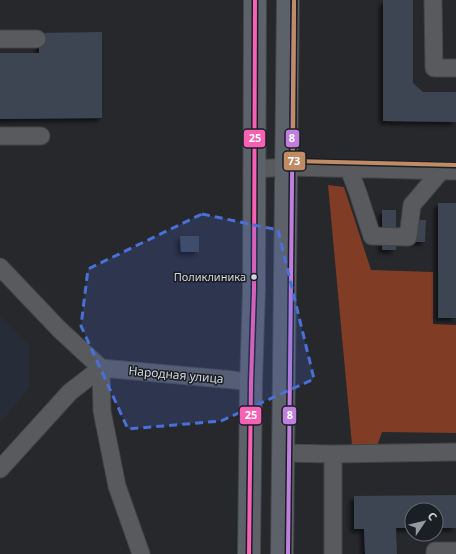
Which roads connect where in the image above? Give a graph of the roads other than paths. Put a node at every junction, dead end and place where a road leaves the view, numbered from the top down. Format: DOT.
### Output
graph roads {
  1 [pos="255,0"];
  2 [pos="288,0"];
  3 [pos="433,0"];
  4 [pos="0,39"];
  5 [pos="37,39"];
  6 [pos="456,68"];
  7 [pos="0,136"];
  8 [pos="41,136"];
  9 [pos="287,167"];
  10 [pos="255,169"];
  11 [pos="348,169"];
  12 [pos="449,171"];
  13 [pos="0,268"];
  14 [pos="101,368"];
  15 [pos="251,384"];
  16 [pos="456,452"];
  17 [pos="283,453"];
  18 [pos="333,454"];
  19 [pos="0,469"];
  20 [pos="456,550"];
  21 [pos="141,554"];
  22 [pos="248,554"];
  23 [pos="282,554"];
  24 [pos="333,554"];
  25 [pos="435,554"];
  1 -- 10 [label="main road"];
  2 -- 9 [label="main road"];
  3 -- 6 [label="street"];
  4 -- 5 [label="street"];
  7 -- 8 [label="street"];
  9 -- 10 [label="street"];
  9 -- 11 [label="street"];
  9 -- 17 [label="main road"];
  10 -- 15 [label="main road"];
  11 -- 12 [label="street"];
  11 -- 12 [label="street"];
  13 -- 14 [label="street"];
  14 -- 15 [label="street, Народная улица"];
  14 -- 19 [label="street"];
  14 -- 21 [label="street"];
  15 -- 22 [label="main road"];
  16 -- 18 [label="street"];
  17 -- 18 [label="street"];
  17 -- 23 [label="main road"];
  18 -- 24 [label="street"];
  20 -- 25 [label="street"];
}
